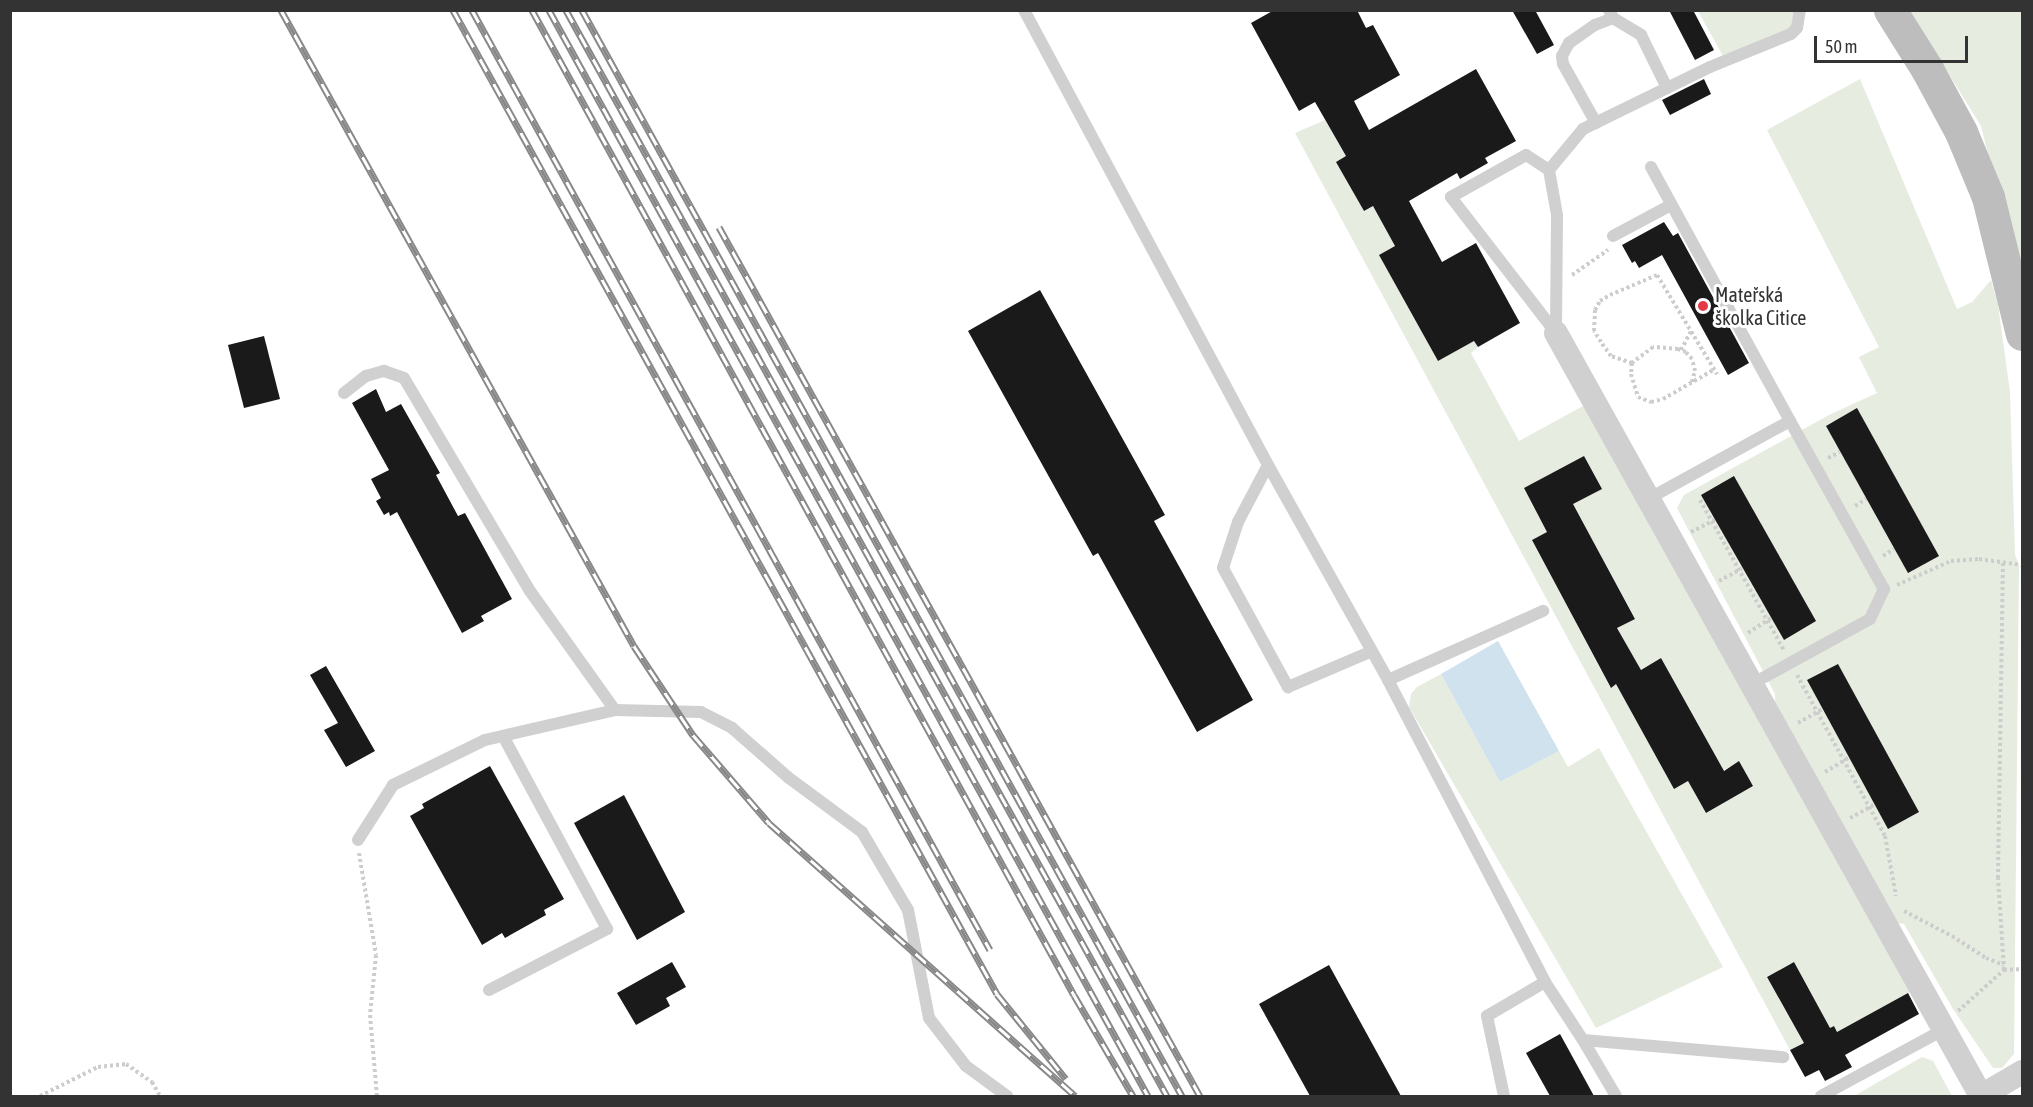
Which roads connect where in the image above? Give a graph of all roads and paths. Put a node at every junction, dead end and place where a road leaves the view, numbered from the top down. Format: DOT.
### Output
graph roads {
  1 [pos="1024,10"];
  2 [pos="1800,10"];
  3 [pos="1890,10"];
  4 [pos="1611,14"];
  5 [pos="1667,88"];
  6 [pos="1596,123"];
  7 [pos="1651,168"];
  8 [pos="1549,170"];
  9 [pos="1671,205"];
  10 [pos="1616,234"];
  11 [pos="1556,275"];
  12 [pos="1691,331"];
  13 [pos="1556,333"];
  14 [pos="2022,334"];
  15 [pos="1681,350"];
  16 [pos="1632,363"];
  17 [pos="1692,382"];
  18 [pos="344,393"];
  19 [pos="1790,421"];
  20 [pos="1268,465"];
  21 [pos="1648,499"];
  22 [pos="1700,500"];
  23 [pos="2004,562"];
  24 [pos="2022,565"];
  25 [pos="1884,589"];
  26 [pos="1543,611"];
  27 [pos="1769,620"];
  28 [pos="1730,645"];
  29 [pos="1372,651"];
  30 [pos="1791,662"];
  31 [pos="1388,680"];
  32 [pos="1752,684"];
  33 [pos="1822,709"];
  34 [pos="615,710"];
  35 [pos="1817,712"];
  36 [pos="1779,733"];
  37 [pos="502,736"];
  38 [pos="1850,758"];
  39 [pos="1844,761"];
  40 [pos="1806,782"];
  41 [pos="1875,804"];
  42 [pos="1869,806"];
  43 [pos="1832,829"];
  44 [pos="358,840"];
  45 [pos="1896,898"];
  46 [pos="1900,917"];
  47 [pos="2004,968"];
  48 [pos="2022,969"];
  49 [pos="1545,982"];
  50 [pos="489,990"];
  51 [pos="1943,1030"];
  52 [pos="1583,1040"];
  53 [pos="1783,1057"];
  54 [pos="2022,1072"];
  55 [pos="40,1096"];
  56 [pos="160,1096"];
  57 [pos="377,1096"];
  58 [pos="1007,1096"];
  59 [pos="1504,1096"];
  60 [pos="1616,1096"];
  61 [pos="1821,1096"];
  62 [pos="1980,1096"];
  1 -- 20 [label="lane"];
  2 -- 5 [label="lane"];
  3 -- 14 [label="street"];
  4 -- 5 [label="lane"];
  4 -- 6 [label="lane"];
  5 -- 6 [label="lane"];
  6 -- 8 [label="lane"];
  7 -- 9 [label="lane"];
  8 -- 11 [label="lane"];
  8 -- 13 [label="lane"];
  9 -- 10 [label="lane"];
  9 -- 19 [label="lane"];
  10 -- 11 [label="path"];
  11 -- 13 [label="lane"];
  12 -- 15 [label="path"];
  12 -- 16 [label="path"];
  12 -- 17 [label="path"];
  13 -- 21 [label="street"];
  15 -- 16 [label="path"];
  15 -- 17 [label="path"];
  16 -- 17 [label="path"];
  18 -- 34 [label="lane"];
  19 -- 21 [label="lane"];
  19 -- 25 [label="lane"];
  20 -- 29 [label="lane"];
  20 -- 29 [label="lane"];
  21 -- 28 [label="street"];
  22 -- 27 [label="path"];
  23 -- 24 [label="path"];
  23 -- 25 [label="path"];
  23 -- 47 [label="path"];
  25 -- 30 [label="lane"];
  26 -- 31 [label="lane"];
  27 -- 28 [label="path"];
  27 -- 30 [label="path"];
  28 -- 32 [label="street"];
  29 -- 31 [label="lane"];
  30 -- 32 [label="lane"];
  30 -- 35 [label="path"];
  31 -- 49 [label="lane"];
  32 -- 36 [label="street"];
  33 -- 35 [label="path"];
  34 -- 37 [label="lane"];
  34 -- 58 [label="lane"];
  35 -- 36 [label="path"];
  35 -- 39 [label="path"];
  36 -- 40 [label="street"];
  37 -- 44 [label="lane"];
  37 -- 50 [label="lane"];
  38 -- 39 [label="path"];
  39 -- 40 [label="path"];
  39 -- 42 [label="path"];
  40 -- 43 [label="street"];
  41 -- 42 [label="path"];
  42 -- 43 [label="path"];
  42 -- 45 [label="path"];
  43 -- 51 [label="street"];
  44 -- 57 [label="path"];
  46 -- 47 [label="path"];
  47 -- 48 [label="path"];
  47 -- 51 [label="path"];
  49 -- 52 [label="lane"];
  49 -- 59 [label="lane"];
  51 -- 61 [label="lane"];
  51 -- 62 [label="street"];
  52 -- 53 [label="lane"];
  52 -- 60 [label="lane"];
  54 -- 62 [label="street"];
  55 -- 56 [label="path"];
}
